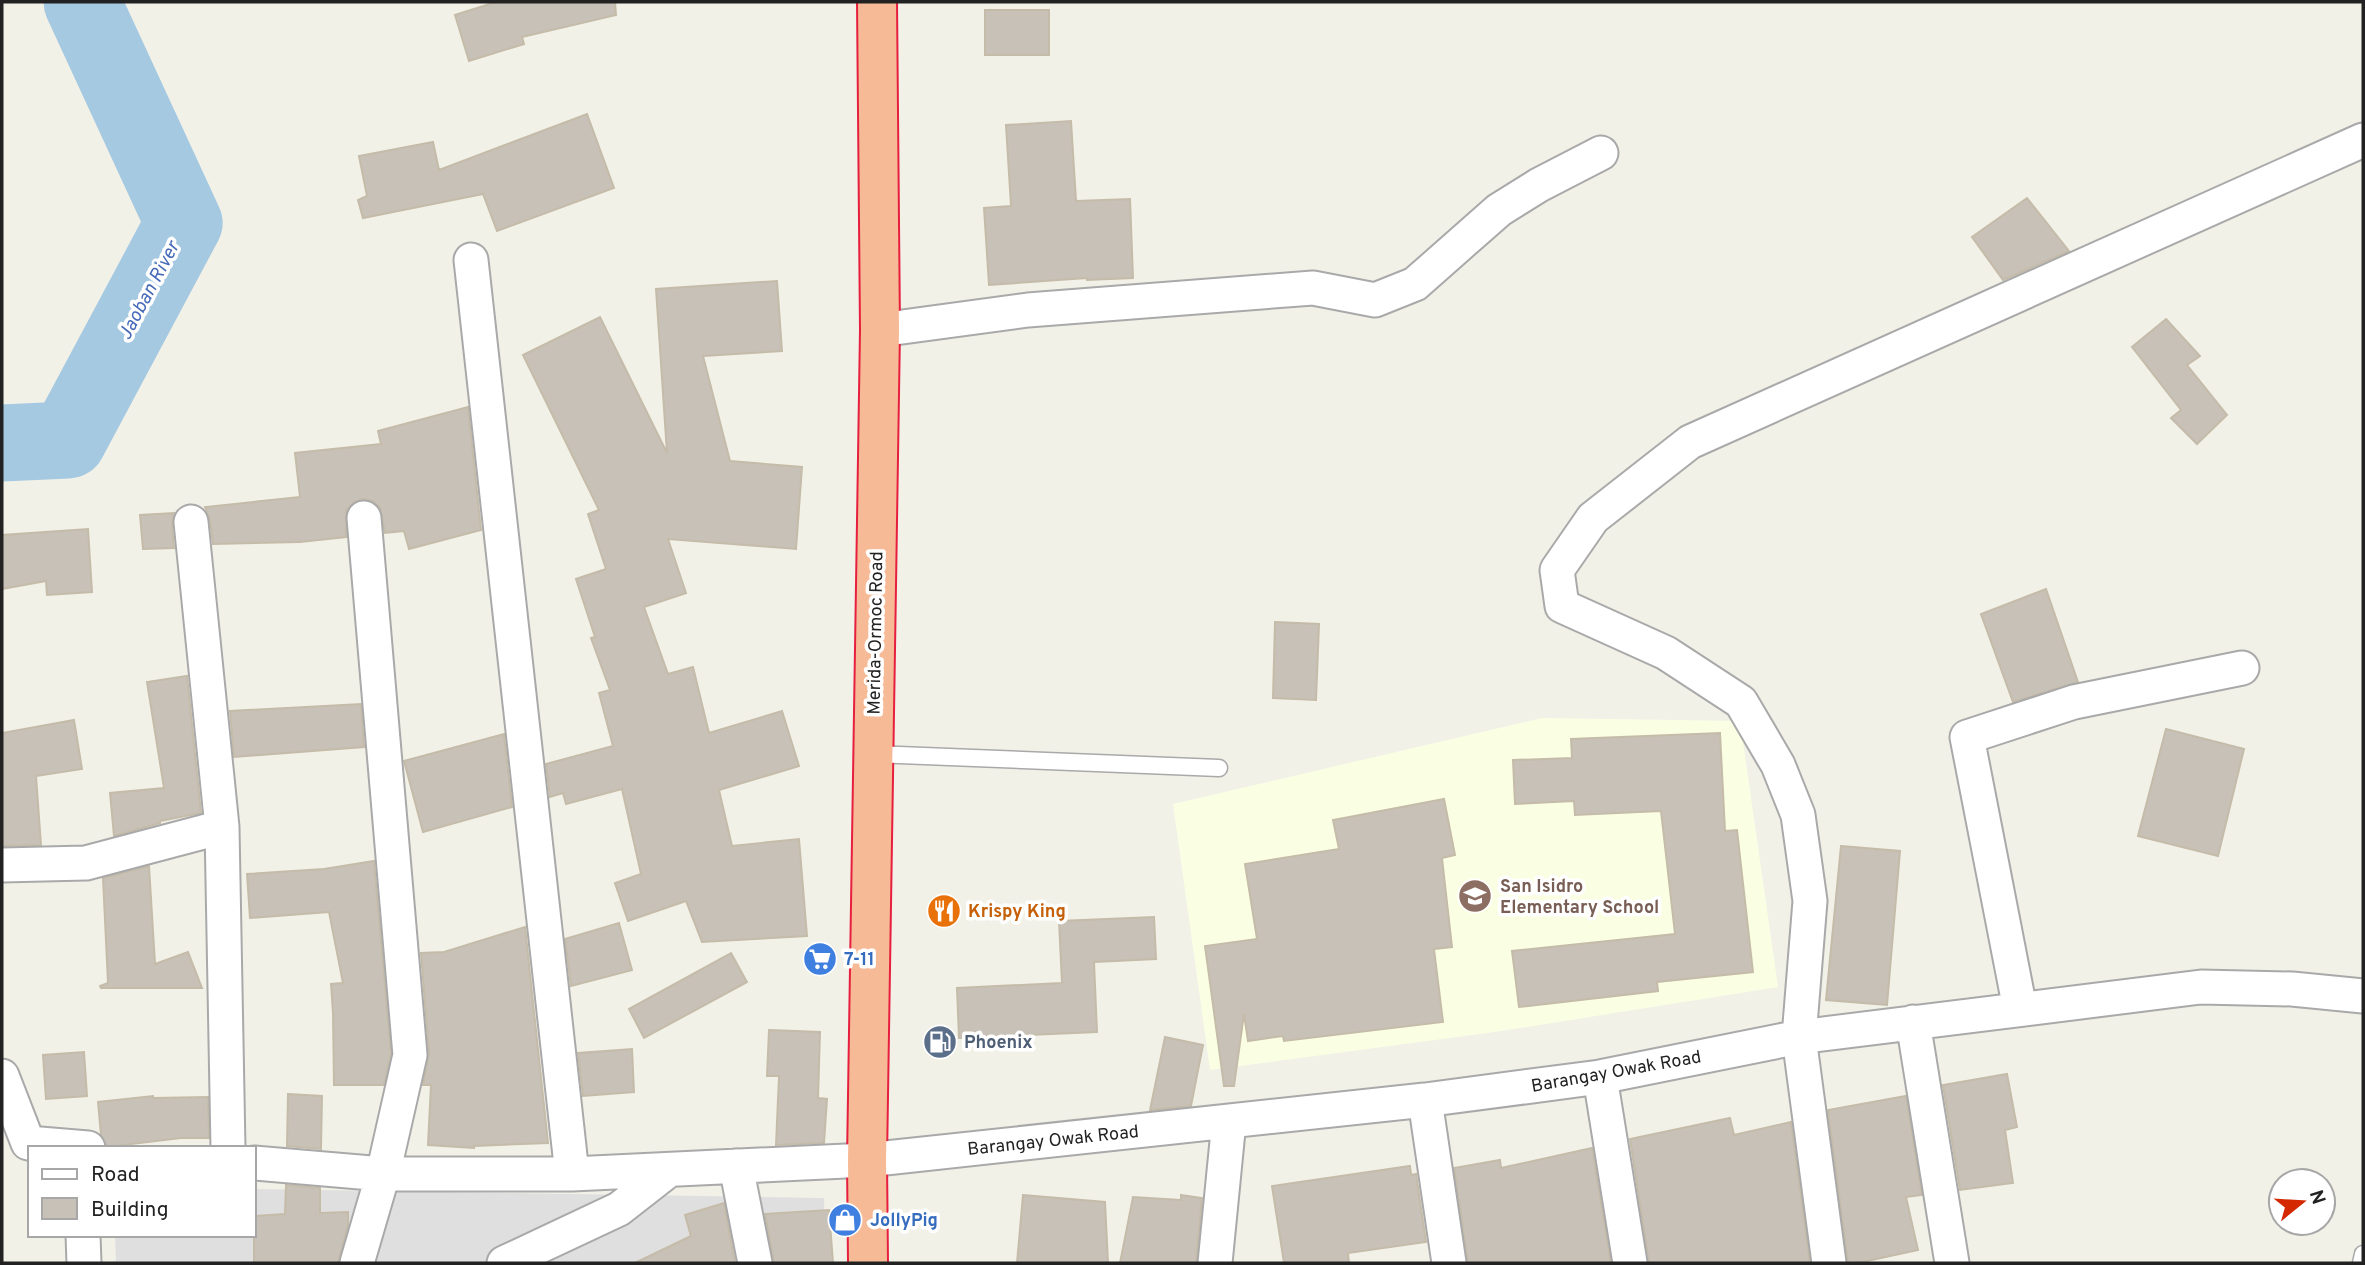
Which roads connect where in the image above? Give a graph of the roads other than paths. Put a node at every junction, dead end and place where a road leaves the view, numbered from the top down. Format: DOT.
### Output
graph roads {
  1 [pos="877,2"];
  2 [pos="2363,140"];
  3 [pos="1601,153"];
  4 [pos="471,260"];
  5 [pos="880,330"];
  6 [pos="364,518"];
  7 [pos="191,522"];
  8 [pos="2242,668"];
  9 [pos="874,754"];
  10 [pos="1219,768"];
  11 [pos="222,827"];
  12 [pos="2,865"];
  13 [pos="2363,996"];
  14 [pos="2020,1009"];
  15 [pos="1913,1022"];
  16 [pos="1799,1037"];
  17 [pos="2,1076"];
  18 [pos="1600,1077"];
  19 [pos="1425,1100"];
  20 [pos="1229,1121"];
  21 [pos="15,1142"];
  22 [pos="66,1146"];
  23 [pos="228,1146"];
  24 [pos="867,1160"];
  25 [pos="256,1163"];
  26 [pos="736,1166"];
  27 [pos="669,1170"];
  28 [pos="383,1174"];
  29 [pos="572,1174"];
  30 [pos="83,1237"];
  31 [pos="2363,1254"];
  32 [pos="84,1263"];
  33 [pos="358,1263"];
  34 [pos="504,1263"];
  35 [pos="755,1263"];
  36 [pos="868,1263"];
  37 [pos="1215,1263"];
  38 [pos="1449,1263"];
  39 [pos="1630,1263"];
  40 [pos="1829,1263"];
  41 [pos="1951,1263"];
  42 [pos="2361,1263"];
  1 -- 5 [label="highway, Merida-Ormoc Road"];
  2 -- 16 [label="street"];
  3 -- 5 [label="street"];
  4 -- 29 [label="street"];
  5 -- 9 [label="highway, Merida-Ormoc Road"];
  6 -- 28 [label="street"];
  7 -- 11 [label="street"];
  8 -- 14 [label="street"];
  9 -- 10 [label="lane"];
  9 -- 24 [label="highway, Merida-Ormoc Road"];
  11 -- 12 [label="street"];
  11 -- 23 [label="street"];
  13 -- 14 [label="street, Barangay Owak Road"];
  14 -- 15 [label="street, Barangay Owak Road"];
  15 -- 16 [label="street, Barangay Owak Road"];
  15 -- 41 [label="street"];
  16 -- 18 [label="street, Barangay Owak Road"];
  16 -- 40 [label="street"];
  17 -- 21 [label="street"];
  18 -- 19 [label="street, Barangay Owak Road"];
  18 -- 39 [label="street"];
  19 -- 20 [label="street, Barangay Owak Road"];
  19 -- 38 [label="street"];
  20 -- 24 [label="street, Barangay Owak Road"];
  20 -- 37 [label="street"];
  21 -- 22 [label="street"];
  24 -- 26 [label="street, Barangay Owak Road"];
  24 -- 36 [label="highway, Merida-Ormoc Road"];
  25 -- 28 [label="street, Barangay Owak Road"];
  26 -- 27 [label="street, Barangay Owak Road"];
  26 -- 35 [label="street"];
  27 -- 29 [label="street, Barangay Owak Road"];
  27 -- 34 [label="street"];
  28 -- 29 [label="street, Barangay Owak Road"];
  28 -- 33 [label="street"];
  30 -- 32 [label="street"];
  31 -- 42 [label="lane"];
}
